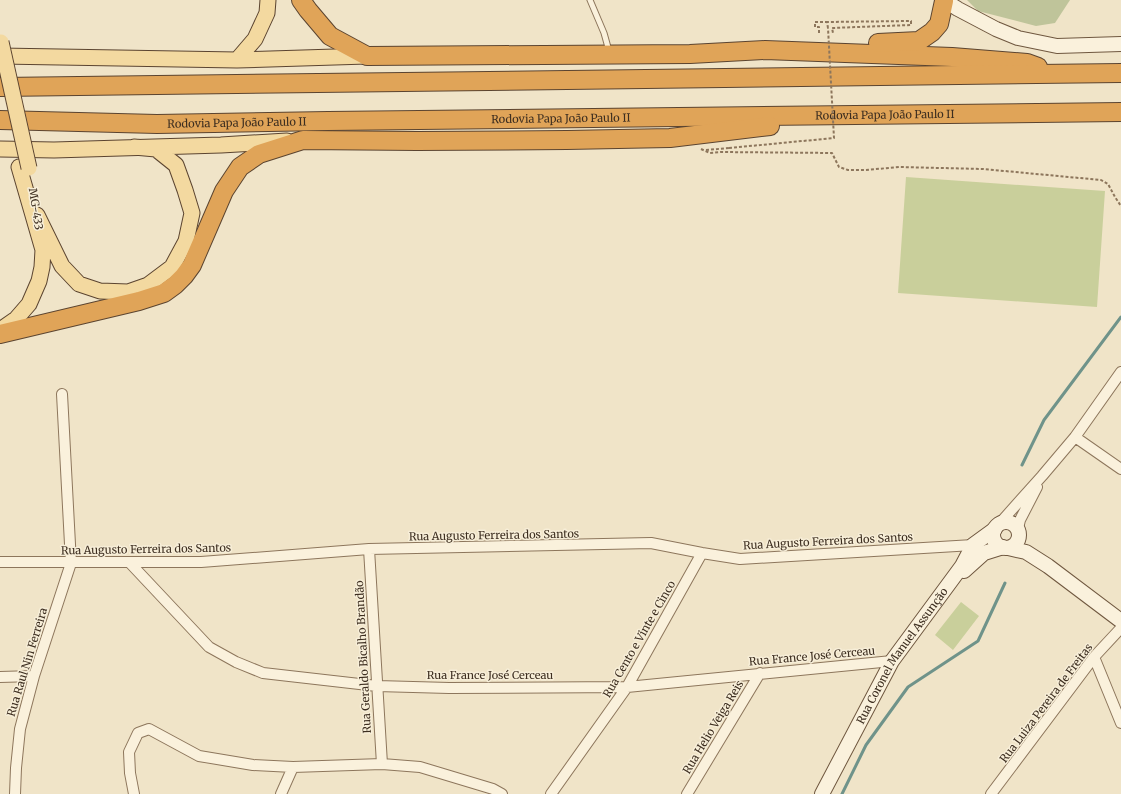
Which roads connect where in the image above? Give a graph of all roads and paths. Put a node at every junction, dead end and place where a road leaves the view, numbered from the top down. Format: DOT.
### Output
graph roads {
  1 [pos="268,0"];
  2 [pos="301,0"];
  3 [pos="590,0"];
  4 [pos="944,0"];
  5 [pos="827,22"];
  6 [pos="819,33"];
  7 [pos="832,33"];
  8 [pos="1121,44"];
  9 [pos="0,45"];
  10 [pos="765,50"];
  11 [pos="610,54"];
  12 [pos="367,56"];
  13 [pos="237,60"];
  14 [pos="1121,73"];
  15 [pos="1054,74"];
  16 [pos="0,83"];
  17 [pos="0,87"];
  18 [pos="1121,112"];
  19 [pos="874,114"];
  20 [pos="0,120"];
  21 [pos="303,140"];
  22 [pos="134,147"];
  23 [pos="698,148"];
  24 [pos="0,149"];
  25 [pos="704,150"];
  26 [pos="24,168"];
  27 [pos="1121,206"];
  28 [pos="37,215"];
  29 [pos="43,250"];
  30 [pos="0,330"];
  31 [pos="0,334"];
  32 [pos="1121,372"];
  33 [pos="62,394"];
  34 [pos="1075,437"];
  35 [pos="1121,469"];
  36 [pos="1042,476"];
  37 [pos="997,526"];
  38 [pos="1018,530"];
  39 [pos="1006,548"];
  40 [pos="369,549"];
  41 [pos="978,549"];
  42 [pos="702,553"];
  43 [pos="0,562"];
  44 [pos="71,563"];
  45 [pos="130,563"];
  46 [pos="1048,566"];
  47 [pos="1121,621"];
  48 [pos="1121,628"];
  49 [pos="1094,657"];
  50 [pos="892,661"];
  51 [pos="760,673"];
  52 [pos="34,676"];
  53 [pos="0,677"];
  54 [pos="377,686"];
  55 [pos="627,687"];
  56 [pos="1121,723"];
  57 [pos="382,764"];
  58 [pos="293,766"];
  59 [pos="15,794"];
  60 [pos="134,794"];
  61 [pos="281,794"];
  62 [pos="502,794"];
  63 [pos="551,794"];
  64 [pos="687,794"];
  65 [pos="822,794"];
  66 [pos="991,794"];
  1 -- 13 [label="main road"];
  2 -- 12 [label="highway"];
  3 -- 11 [label="lane"];
  4 -- 8 [label="street"];
  4 -- 10 [label="highway"];
  5 -- 6 [label="path"];
  5 -- 7 [label="path"];
  5 -- 25 [label="path, bridge"];
  9 -- 13 [label="main road"];
  9 -- 26 [label="main road, MG-433, bridge"];
  10 -- 11 [label="highway"];
  10 -- 15 [label="highway"];
  11 -- 12 [label="highway"];
  12 -- 13 [label="main road"];
  14 -- 15 [label="highway"];
  15 -- 17 [label="highway"];
  16 -- 26 [label="main road, MG-433"];
  18 -- 19 [label="highway, Rodovia Papa João Paulo II"];
  19 -- 20 [label="highway, Rodovia Papa João Paulo II"];
  19 -- 21 [label="highway"];
  21 -- 22 [label="main road"];
  21 -- 31 [label="highway"];
  22 -- 24 [label="main road"];
  22 -- 28 [label="main road"];
  23 -- 25 [label="path"];
  25 -- 27 [label="path"];
  26 -- 28 [label="main road, MG-433 / MG-433"];
  26 -- 29 [label="main road, MG-433"];
  28 -- 29 [label="main road, MG-433 / MG-433"];
  29 -- 30 [label="main road, MG-433"];
  32 -- 34 [label="street"];
  33 -- 44 [label="street"];
  34 -- 35 [label="street"];
  34 -- 36 [label="street"];
  36 -- 37 [label="street"];
  36 -- 38 [label="street"];
  37 -- 38 [label="street"];
  37 -- 39 [label="street"];
  37 -- 41 [label="street"];
  38 -- 39 [label="street"];
  38 -- 46 [label="street"];
  39 -- 41 [label="street"];
  39 -- 46 [label="street"];
  40 -- 42 [label="street, Rua Augusto Ferreira dos Santos"];
  40 -- 45 [label="street, Rua Augusto Ferreira dos Santos"];
  40 -- 54 [label="street, Rua Geraldo Bicalho Brandão"];
  41 -- 42 [label="street, Rua Augusto Ferreira dos Santos"];
  41 -- 50 [label="street, Rua Coronel Manuel Assunção"];
  42 -- 55 [label="street, Rua Cento e Vinte e Cinco"];
  43 -- 44 [label="street, Rua Augusto Ferreira dos Santos"];
  44 -- 45 [label="street, Rua Augusto Ferreira dos Santos"];
  44 -- 52 [label="street, Rua Raul Nin Ferreira"];
  45 -- 54 [label="street, Rua France José Cerceau"];
  46 -- 47 [label="street"];
  48 -- 49 [label="street, Rua Luiza Pereira de Freitas"];
  49 -- 56 [label="street"];
  49 -- 66 [label="street, Rua Luiza Pereira de Freitas"];
  50 -- 51 [label="street, Rua France José Cerceau"];
  50 -- 65 [label="street, Rua Coronel Manuel Assunção"];
  51 -- 55 [label="street, Rua France José Cerceau"];
  51 -- 64 [label="street, Rua Helio Veiga Reis"];
  52 -- 53 [label="street"];
  52 -- 59 [label="street, Rua Raul Nin Ferreira"];
  54 -- 55 [label="street, Rua France José Cerceau"];
  54 -- 57 [label="street, Rua Geraldo Bicalho Brandão"];
  55 -- 63 [label="street, Rua Cento e Vinte e Cinco"];
  57 -- 58 [label="street"];
  57 -- 62 [label="street"];
  58 -- 60 [label="street"];
  58 -- 61 [label="street"];
}
